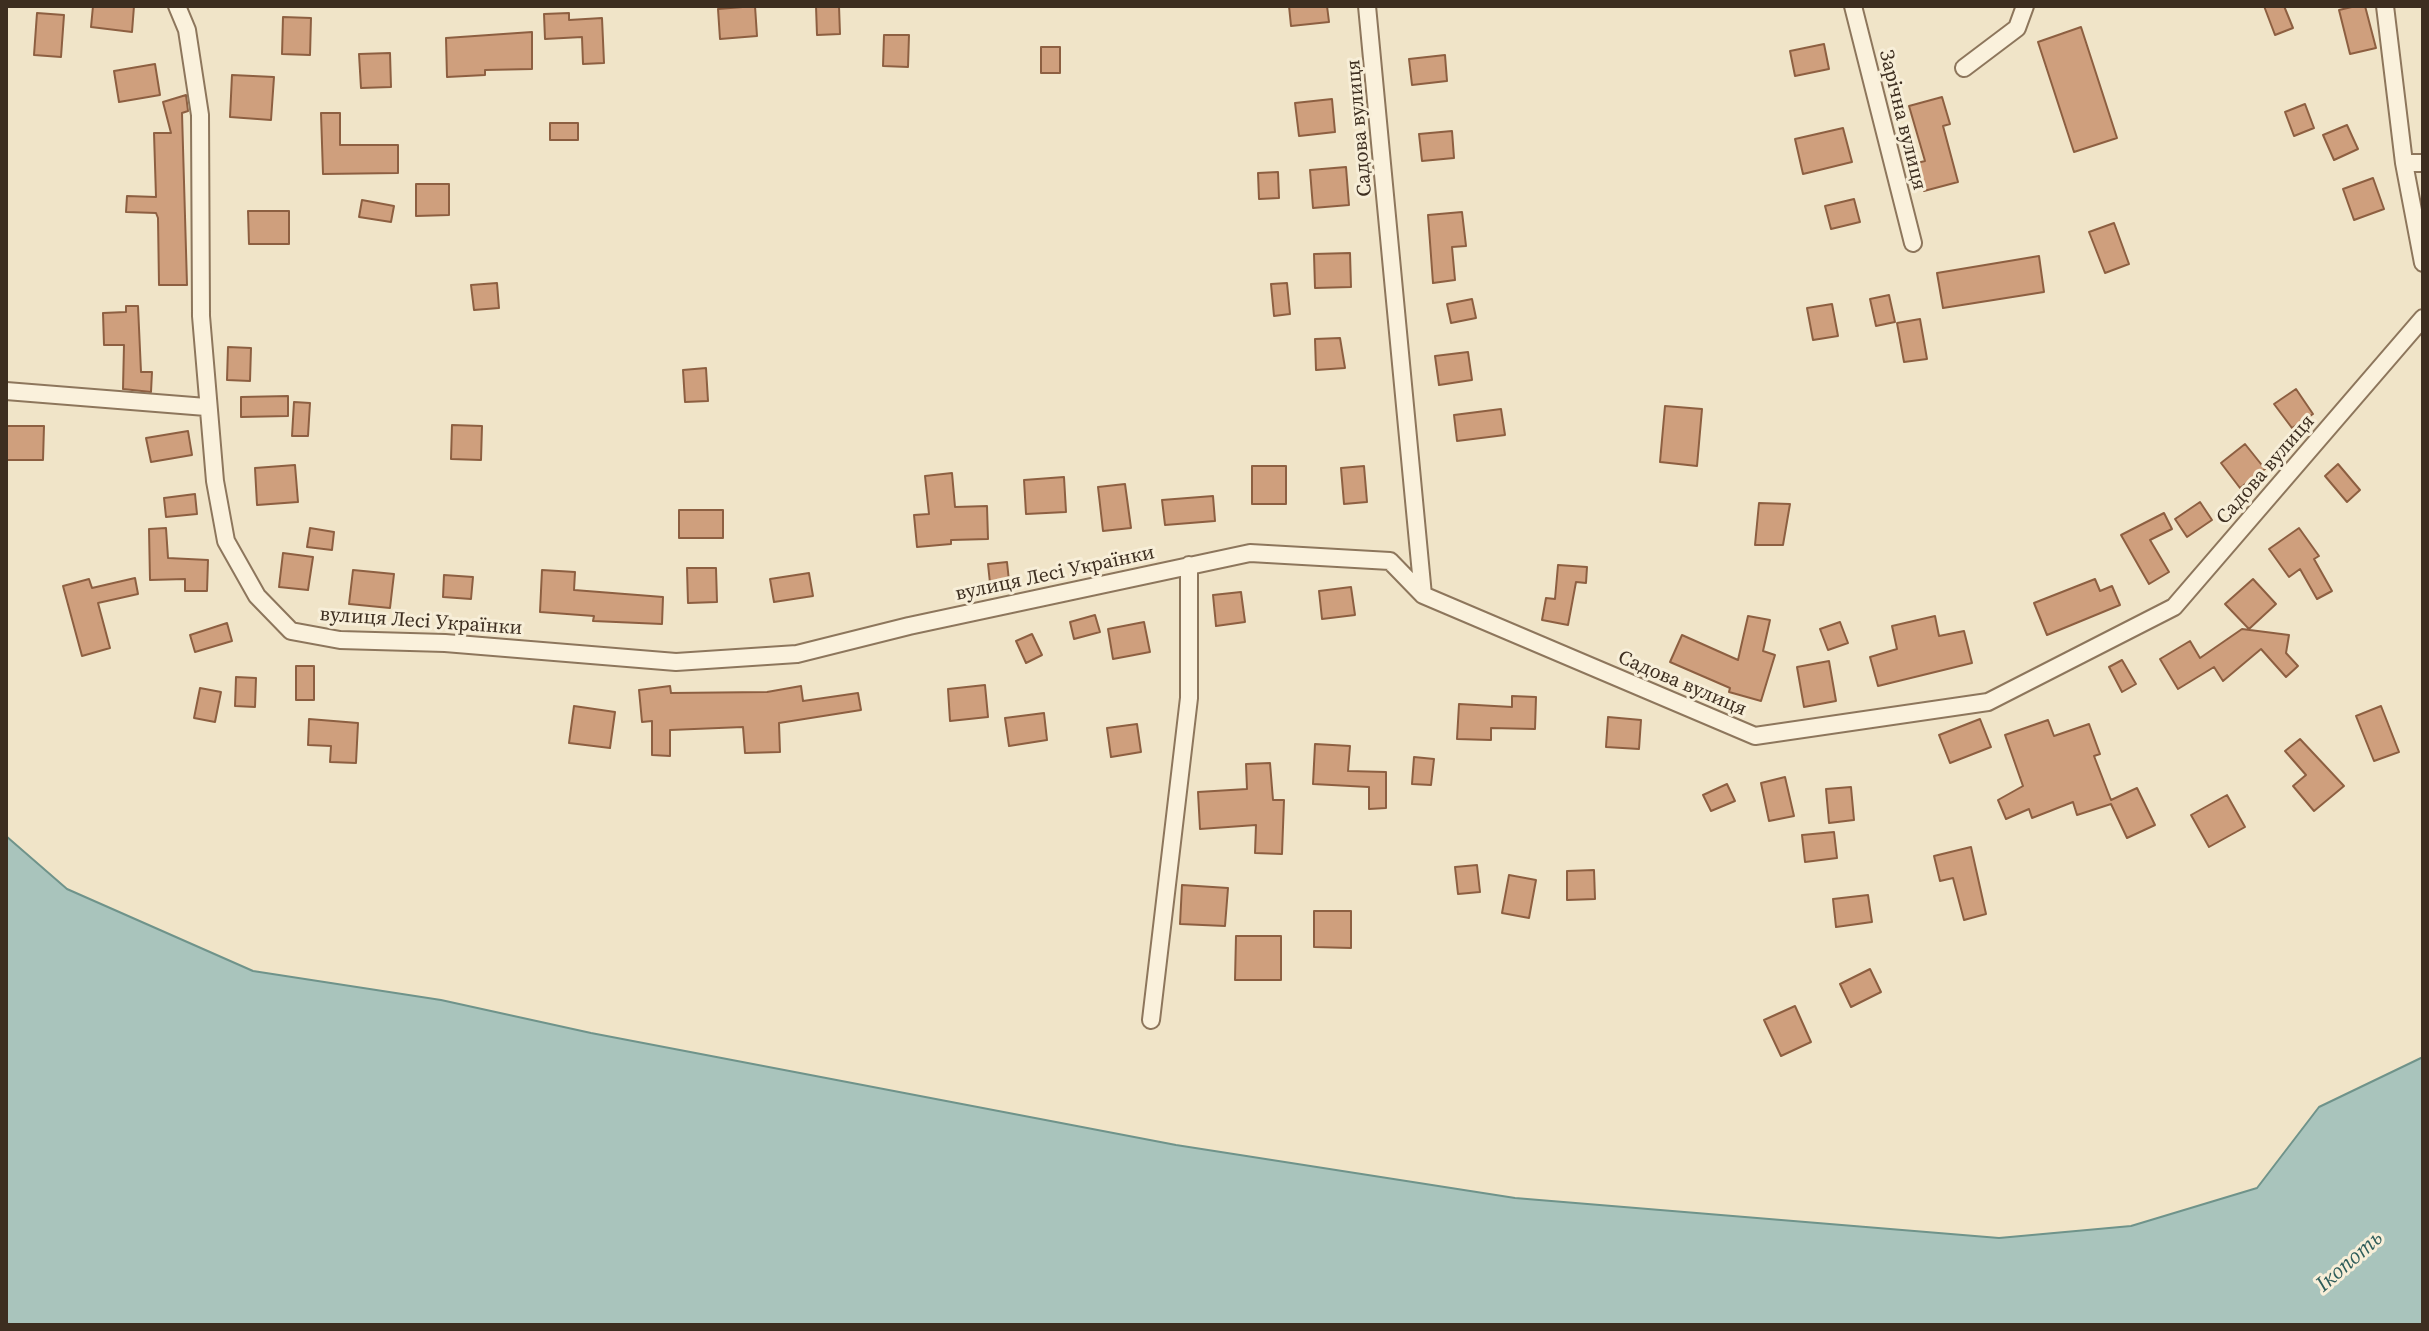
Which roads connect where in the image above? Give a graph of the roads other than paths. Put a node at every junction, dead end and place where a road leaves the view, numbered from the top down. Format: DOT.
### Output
graph roads {
  1 [pos="177,6"];
  2 [pos="1367,6"];
  3 [pos="1853,6"];
  4 [pos="2025,6"];
  5 [pos="2385,6"];
  6 [pos="1964,68"];
  7 [pos="2404,163"];
  8 [pos="2423,163"];
  9 [pos="1913,243"];
  10 [pos="2423,263"];
  11 [pos="2423,318"];
  12 [pos="6,391"];
  13 [pos="206,407"];
  14 [pos="1189,565"];
  15 [pos="1423,595"];
  16 [pos="1151,1020"];
  1 -- 13 [label="street, вулиця Лесі Українки"];
  2 -- 15 [label="street, Садова вулиця"];
  3 -- 9 [label="street, Зарічна вулиця"];
  4 -- 6 [label="street"];
  5 -- 7 [label="street"];
  7 -- 8 [label="street"];
  7 -- 10 [label="street"];
  11 -- 15 [label="street, Садова вулиця"];
  12 -- 13 [label="street"];
  13 -- 14 [label="street, вулиця Лесі Українки"];
  14 -- 15 [label="street, вулиця Лесі Українки"];
  14 -- 16 [label="street"];
}
